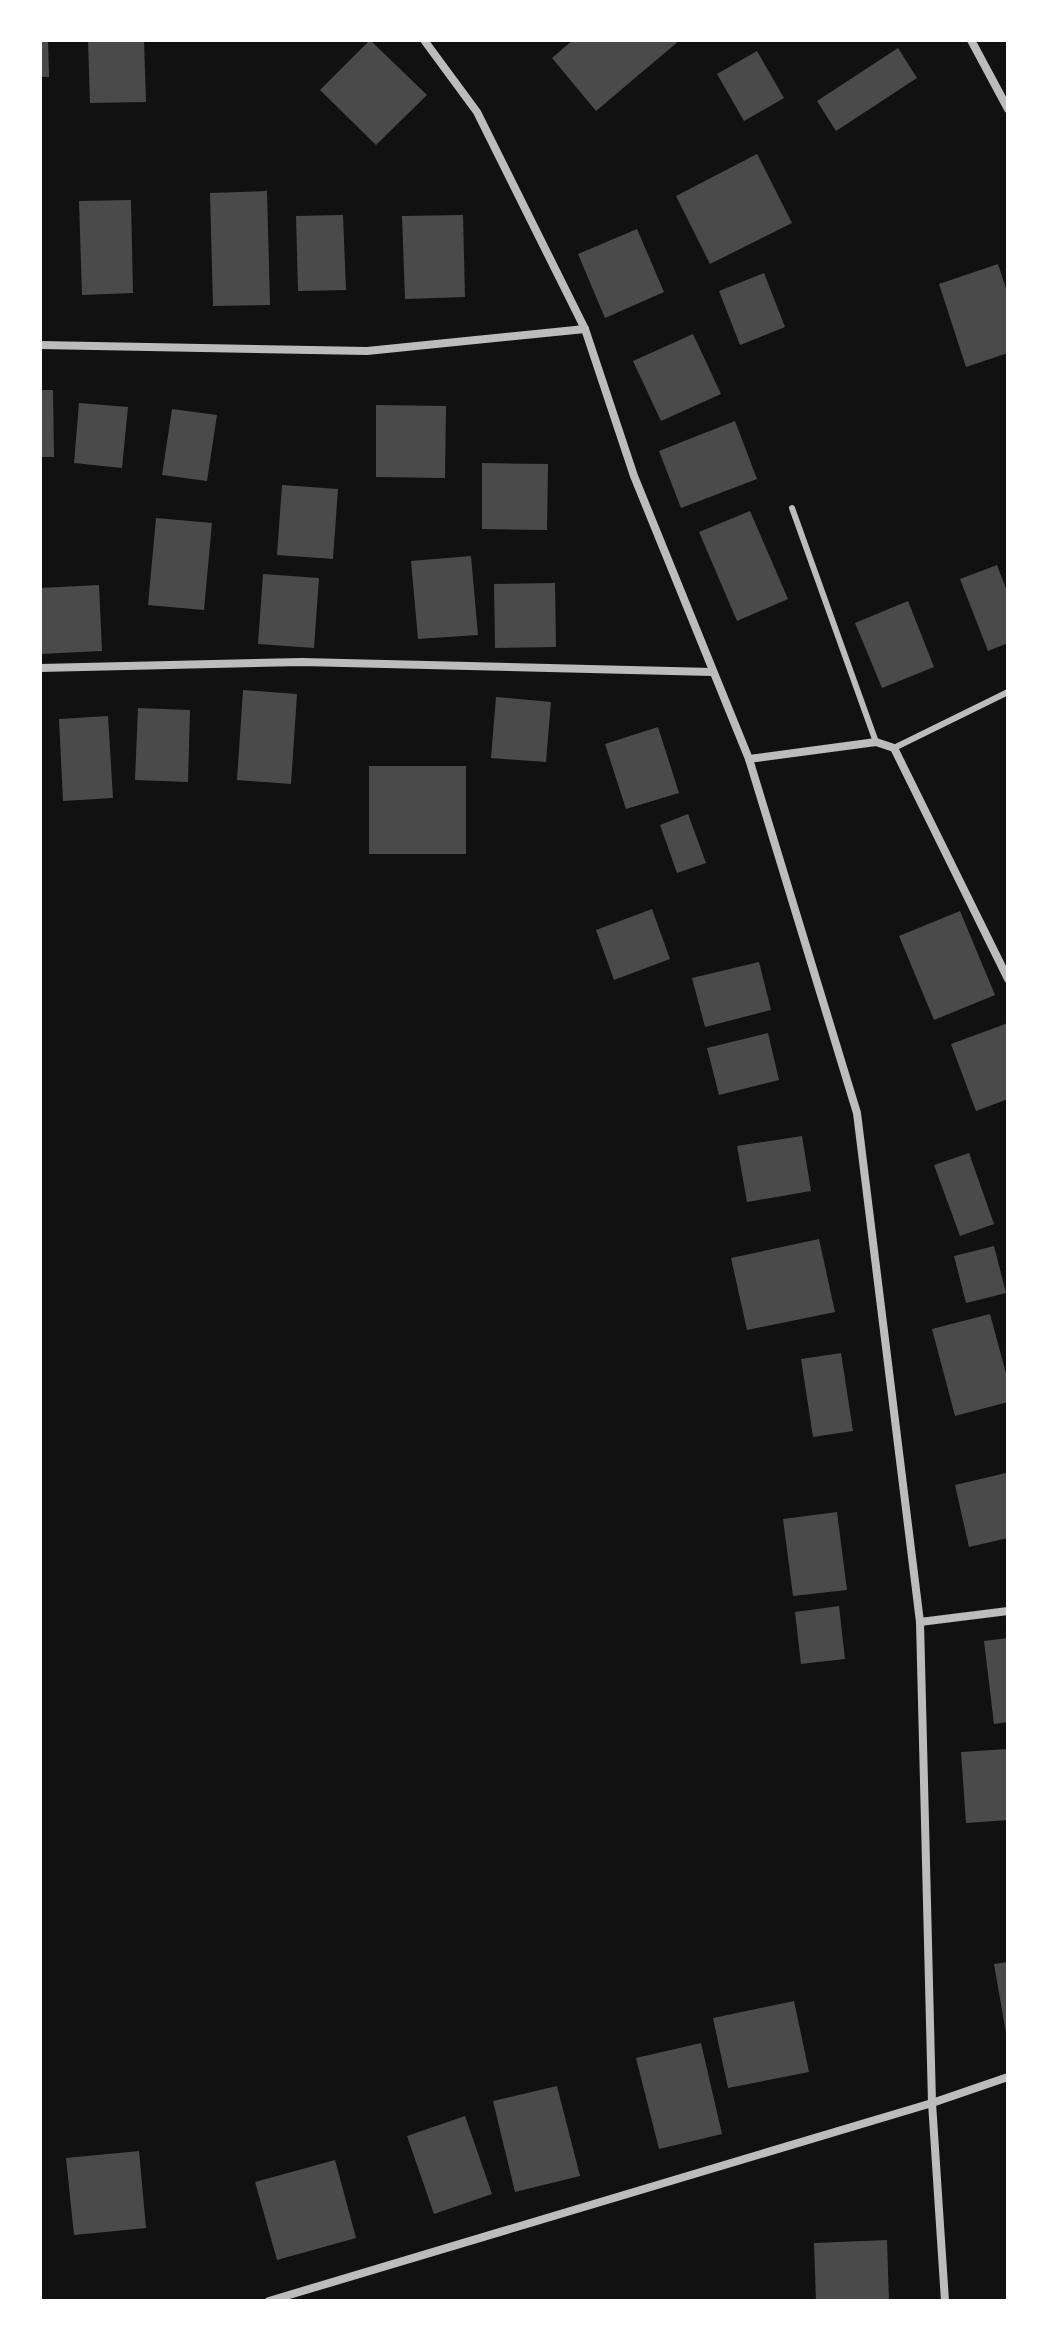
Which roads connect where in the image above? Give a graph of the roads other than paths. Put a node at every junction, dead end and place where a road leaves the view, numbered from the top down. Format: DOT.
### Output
graph roads {
  1 [pos="424,40"];
  2 [pos="971,40"];
  3 [pos="1008,109"];
  4 [pos="585,329"];
  5 [pos="40,345"];
  6 [pos="792,508"];
  7 [pos="40,668"];
  8 [pos="712,672"];
  9 [pos="1008,692"];
  10 [pos="876,742"];
  11 [pos="894,748"];
  12 [pos="749,759"];
  13 [pos="1008,979"];
  14 [pos="1008,1611"];
  15 [pos="920,1622"];
  16 [pos="1008,2077"];
  17 [pos="932,2103"];
  18 [pos="269,2301"];
  19 [pos="945,2301"];
  1 -- 4 [label="street"];
  2 -- 3 [label="street"];
  4 -- 5 [label="street"];
  4 -- 8 [label="street"];
  6 -- 10 [label="lane"];
  7 -- 8 [label="street"];
  8 -- 12 [label="street"];
  9 -- 11 [label="lane"];
  10 -- 11 [label="street"];
  10 -- 12 [label="street"];
  11 -- 13 [label="street"];
  12 -- 15 [label="street"];
  14 -- 15 [label="street"];
  15 -- 17 [label="street"];
  16 -- 17 [label="street"];
  17 -- 18 [label="street"];
  17 -- 19 [label="street"];
}
